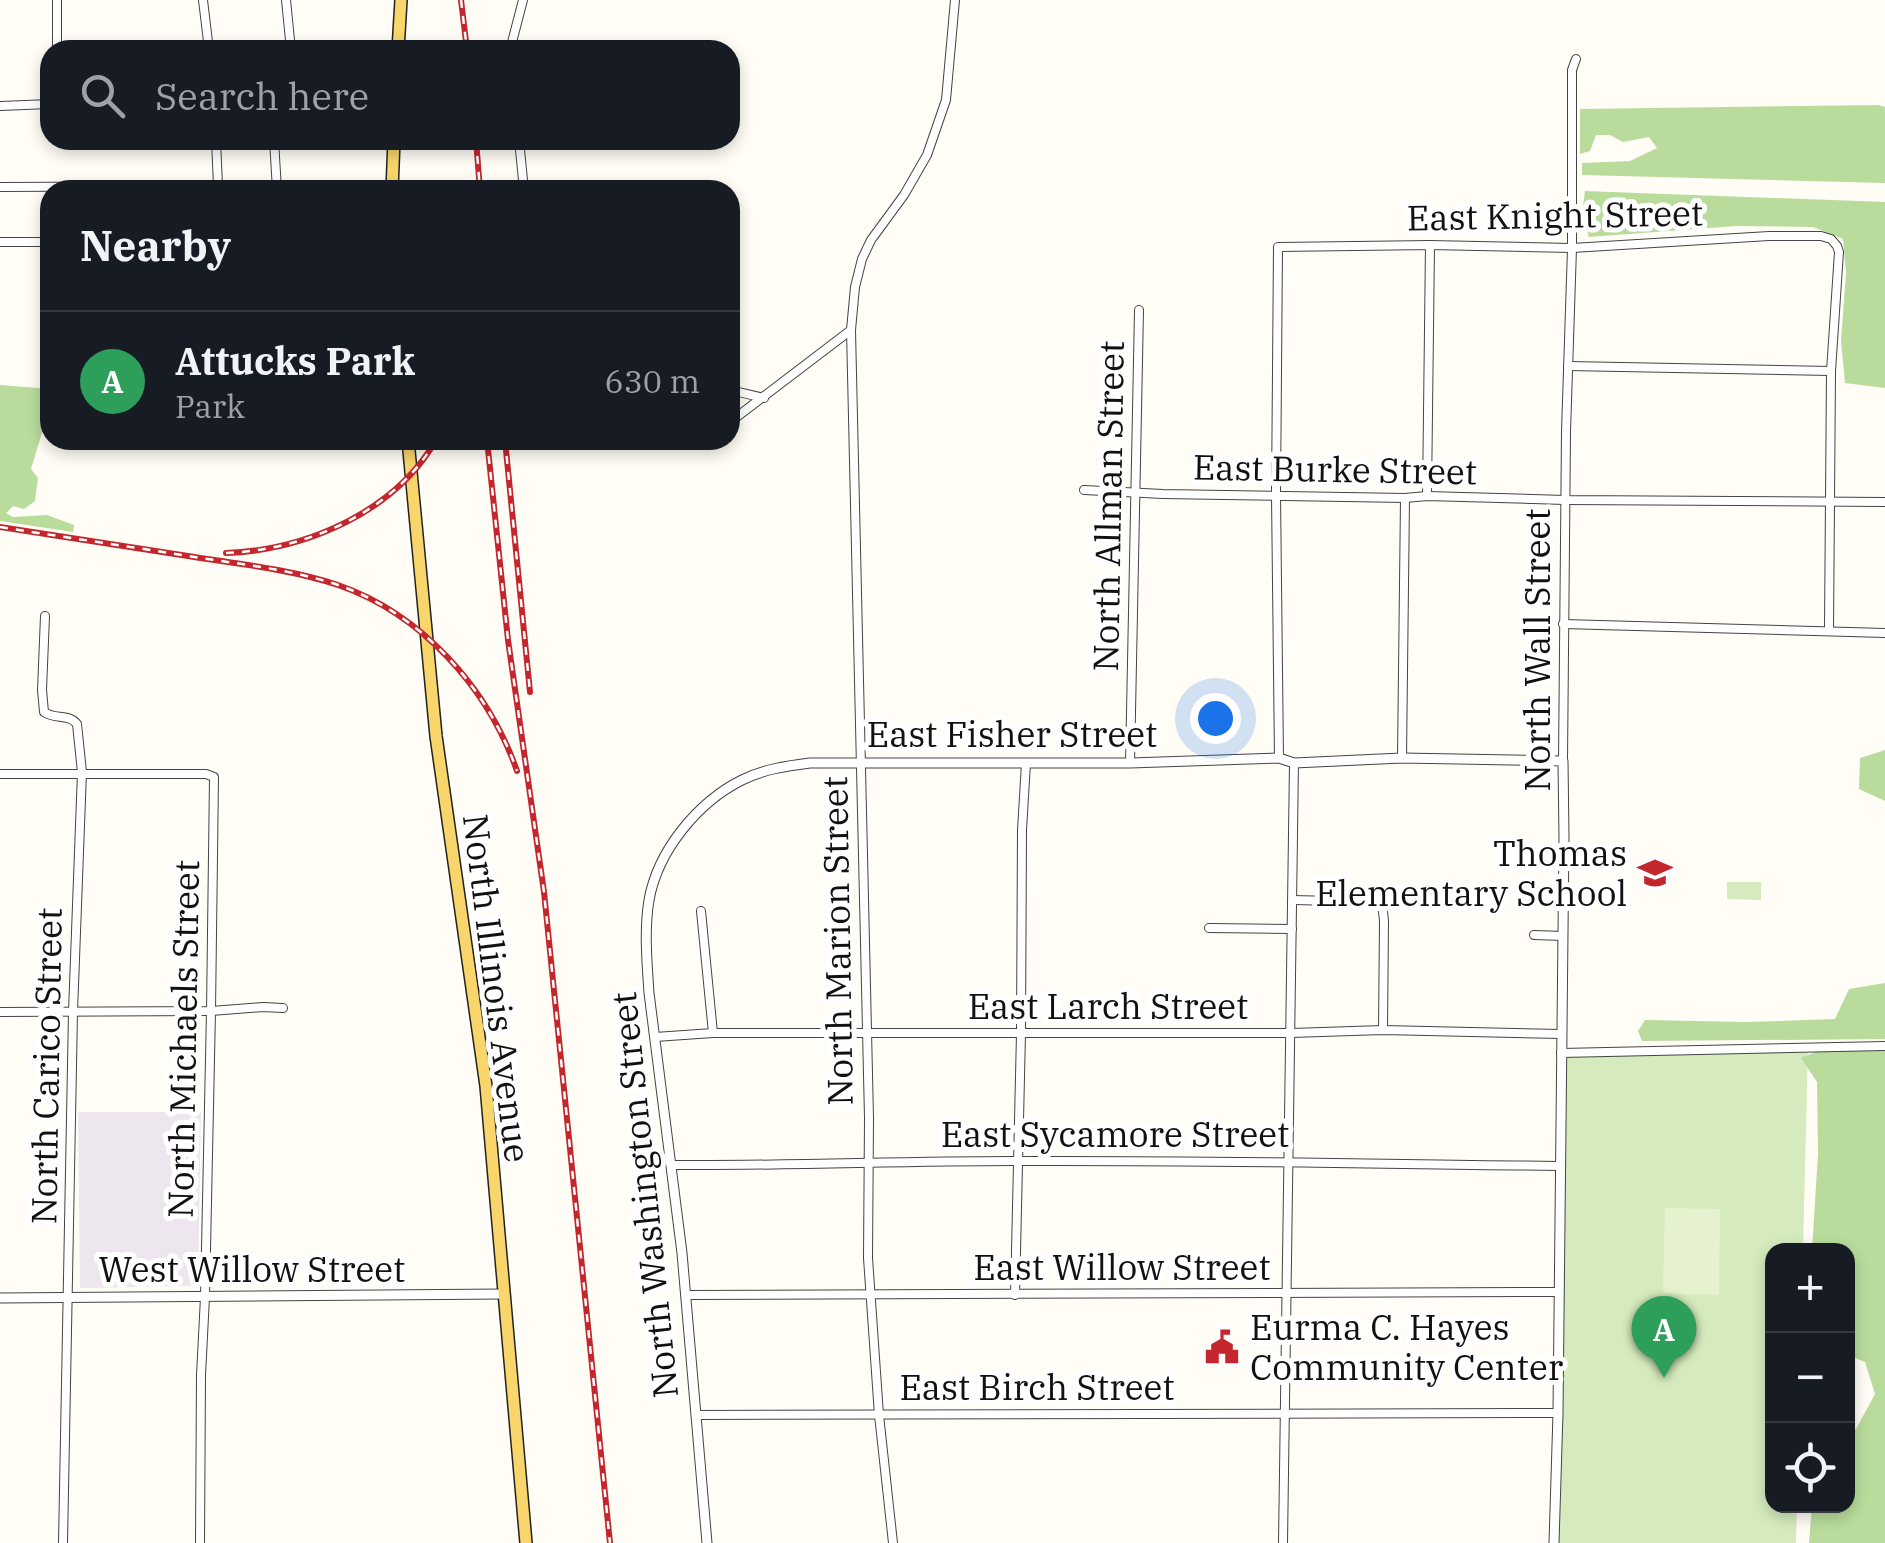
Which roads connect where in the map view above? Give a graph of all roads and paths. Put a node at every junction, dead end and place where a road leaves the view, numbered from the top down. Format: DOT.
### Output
graph roads {
  1 [pos="57,0"];
  2 [pos="203,0"];
  3 [pos="286,0"];
  4 [pos="401,0"];
  5 [pos="523,0"];
  6 [pos="955,0"];
  7 [pos="56,40"];
  8 [pos="207,40"];
  9 [pos="290,40"];
  10 [pos="399,40"];
  11 [pos="512,40"];
  12 [pos="1576,58"];
  13 [pos="40,104"];
  14 [pos="0,106"];
  15 [pos="216,150"];
  16 [pos="275,150"];
  17 [pos="394,150"];
  18 [pos="519,150"];
  19 [pos="218,180"];
  20 [pos="277,180"];
  21 [pos="392,180"];
  22 [pos="523,180"];
  23 [pos="0,187"];
  24 [pos="40,187"];
  25 [pos="0,242"];
  26 [pos="40,242"];
  27 [pos="1430,245"];
  28 [pos="1572,248"];
  29 [pos="1139,310"];
  30 [pos="851,330"];
  31 [pos="1568,366"];
  32 [pos="1831,371"];
  33 [pos="740,392"];
  34 [pos="764,398"];
  35 [pos="740,415"];
  36 [pos="409,450"];
  37 [pos="1084,490"];
  38 [pos="1134,492"];
  39 [pos="1276,495"];
  40 [pos="1427,496"];
  41 [pos="1405,498"];
  42 [pos="1565,500"];
  43 [pos="1829,501"];
  44 [pos="1885,502"];
  45 [pos="46,616"];
  46 [pos="1564,624"];
  47 [pos="1829,630"];
  48 [pos="1885,632"];
  49 [pos="1279,758"];
  50 [pos="1402,758"];
  51 [pos="1563,760"];
  52 [pos="861,762"];
  53 [pos="1026,763"];
  54 [pos="1130,763"];
  55 [pos="1294,763"];
  56 [pos="82,772"];
  57 [pos="0,774"];
  58 [pos="672,846"];
  59 [pos="1293,900"];
  60 [pos="701,911"];
  61 [pos="1209,928"];
  62 [pos="1292,929"];
  63 [pos="1534,935"];
  64 [pos="1563,936"];
  65 [pos="284,1008"];
  66 [pos="212,1011"];
  67 [pos="0,1012"];
  68 [pos="74,1012"];
  69 [pos="1382,1030"];
  70 [pos="714,1033"];
  71 [pos="1021,1033"];
  72 [pos="1292,1033"];
  73 [pos="865,1034"];
  74 [pos="1561,1034"];
  75 [pos="656,1037"];
  76 [pos="1885,1046"];
  77 [pos="1560,1053"];
  78 [pos="1019,1161"];
  79 [pos="869,1162"];
  80 [pos="1288,1162"];
  81 [pos="671,1165"];
  82 [pos="1559,1166"];
  83 [pos="1559,1292"];
  84 [pos="1285,1293"];
  85 [pos="504,1294"];
  86 [pos="686,1295"];
  87 [pos="1015,1295"];
  88 [pos="870,1296"];
  89 [pos="205,1297"];
  90 [pos="0,1298"];
  91 [pos="68,1298"];
  92 [pos="1558,1413"];
  93 [pos="1284,1414"];
  94 [pos="696,1415"];
  95 [pos="879,1415"];
  96 [pos="63,1543"];
  97 [pos="200,1543"];
  98 [pos="526,1543"];
  99 [pos="708,1543"];
  100 [pos="893,1543"];
  101 [pos="1283,1543"];
  102 [pos="1554,1543"];
  1 -- 7 [label="street"];
  2 -- 8 [label="street"];
  3 -- 9 [label="street"];
  4 -- 10 [label="main road"];
  5 -- 11 [label="street"];
  6 -- 30 [label="street, North Marion Street"];
  12 -- 28 [label="street, North Wall Street"];
  13 -- 14 [label="street"];
  15 -- 19 [label="street"];
  16 -- 20 [label="street"];
  17 -- 21 [label="main road"];
  18 -- 22 [label="street"];
  23 -- 24 [label="street"];
  25 -- 26 [label="street"];
  27 -- 28 [label="street, East Knight Street"];
  27 -- 39 [label="street, East Knight Street"];
  27 -- 40 [label="street"];
  28 -- 31 [label="street, North Wall Street"];
  28 -- 32 [label="street, East Knight Street"];
  29 -- 38 [label="street, North Allman Street"];
  30 -- 34 [label="street"];
  30 -- 52 [label="street, North Marion Street"];
  31 -- 32 [label="street"];
  31 -- 42 [label="street, North Wall Street"];
  32 -- 43 [label="street"];
  33 -- 34 [label="street"];
  34 -- 35 [label="street"];
  36 -- 85 [label="main road, North Illinois Avenue"];
  37 -- 38 [label="street, East Burke Street"];
  38 -- 39 [label="street, East Burke Street"];
  38 -- 54 [label="street, North Allman Street"];
  39 -- 41 [label="street, East Burke Street"];
  39 -- 49 [label="street"];
  40 -- 41 [label="street, East Burke Street"];
  40 -- 42 [label="street, East Burke Street"];
  41 -- 50 [label="street"];
  42 -- 43 [label="street, East Burke Street"];
  42 -- 46 [label="street, North Wall Street"];
  43 -- 44 [label="street, East Burke Street"];
  43 -- 47 [label="street"];
  45 -- 56 [label="street, North Carico Street"];
  46 -- 47 [label="street"];
  46 -- 51 [label="street, North Wall Street"];
  47 -- 48 [label="street"];
  49 -- 54 [label="street, East Fisher Street"];
  49 -- 55 [label="street, East Fisher Street"];
  50 -- 51 [label="street, East Fisher Street"];
  50 -- 55 [label="street, East Fisher Street"];
  51 -- 64 [label="street, North Wall Street"];
  52 -- 53 [label="street, East Fisher Street"];
  52 -- 58 [label="street, East Fisher Street"];
  52 -- 73 [label="street, North Marion Street"];
  53 -- 54 [label="street, East Fisher Street"];
  53 -- 71 [label="street"];
  55 -- 59 [label="street"];
  56 -- 57 [label="street"];
  56 -- 66 [label="street, North Michaels Street"];
  56 -- 68 [label="street, North Carico Street"];
  58 -- 75 [label="street, North Washington Street"];
  59 -- 62 [label="street"];
  59 -- 69 [label="street"];
  60 -- 70 [label="street"];
  61 -- 62 [label="street"];
  62 -- 72 [label="street"];
  63 -- 64 [label="street"];
  64 -- 74 [label="street, North Wall Street"];
  65 -- 66 [label="street"];
  66 -- 68 [label="street"];
  66 -- 89 [label="street, North Michaels Street"];
  67 -- 68 [label="street"];
  68 -- 91 [label="street, North Carico Street"];
  69 -- 72 [label="street, East Larch Street"];
  69 -- 74 [label="street, East Larch Street"];
  70 -- 73 [label="street, East Larch Street"];
  70 -- 75 [label="street, East Larch Street"];
  71 -- 72 [label="street, East Larch Street"];
  71 -- 73 [label="street, East Larch Street"];
  71 -- 78 [label="street"];
  72 -- 80 [label="street"];
  73 -- 79 [label="street, North Marion Street"];
  74 -- 77 [label="street, North Wall Street"];
  75 -- 81 [label="street, North Washington Street"];
  76 -- 77 [label="street"];
  77 -- 82 [label="street, North Wall Street"];
  78 -- 79 [label="street, East Sycamore Street"];
  78 -- 80 [label="street, East Sycamore Street"];
  78 -- 87 [label="street"];
  79 -- 81 [label="street, East Sycamore Street"];
  79 -- 88 [label="street, North Marion Street"];
  80 -- 82 [label="street, East Sycamore Street"];
  80 -- 84 [label="street"];
  81 -- 86 [label="street, North Washington Street"];
  82 -- 83 [label="street, North Wall Street"];
  83 -- 84 [label="street, East Willow Street"];
  83 -- 92 [label="street, North Wall Street"];
  84 -- 87 [label="street, East Willow Street"];
  84 -- 93 [label="street"];
  85 -- 89 [label="street, West Willow Street"];
  85 -- 98 [label="main road, North Illinois Avenue"];
  86 -- 88 [label="street, East Willow Street"];
  86 -- 94 [label="street, North Washington Street"];
  87 -- 88 [label="street, East Willow Street"];
  88 -- 95 [label="street, North Marion Street"];
  89 -- 91 [label="street, West Willow Street"];
  89 -- 97 [label="street, North Michaels Street"];
  90 -- 91 [label="street, West Willow Street"];
  91 -- 96 [label="street, North Carico Street"];
  92 -- 93 [label="street, East Birch Street"];
  92 -- 102 [label="street, North Wall Street"];
  93 -- 95 [label="street, East Birch Street"];
  93 -- 101 [label="street"];
  94 -- 95 [label="street, East Birch Street"];
  94 -- 99 [label="street, North Washington Street"];
  95 -- 100 [label="street, North Marion Street"];
}
